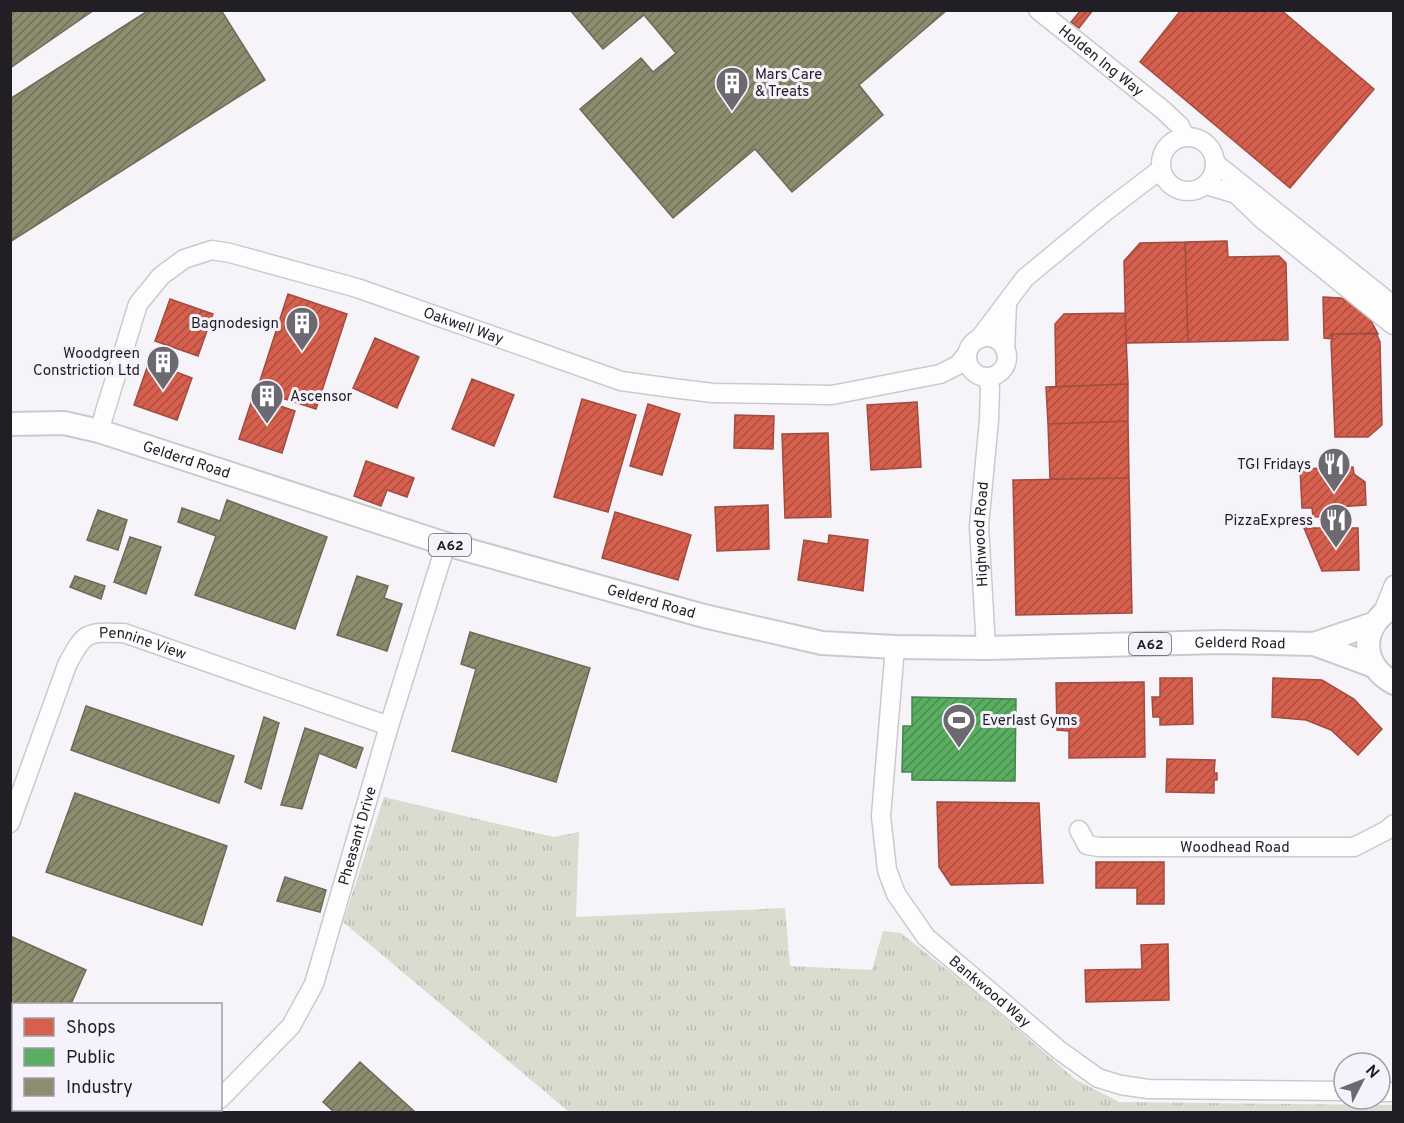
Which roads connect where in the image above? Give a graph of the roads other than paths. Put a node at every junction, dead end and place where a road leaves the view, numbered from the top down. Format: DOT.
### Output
graph roads {
  1 [pos="1038,10"];
  2 [pos="1177,141"];
  3 [pos="1215,163"];
  4 [pos="1161,169"];
  5 [pos="1171,185"];
  6 [pos="1206,185"];
  7 [pos="1124,200"];
  8 [pos="1289,221"];
  9 [pos="1302,250"];
  10 [pos="1007,303"];
  11 [pos="1394,306"];
  12 [pos="1393,325"];
  13 [pos="979,339"];
  14 [pos="1394,343"];
  15 [pos="968,354"];
  16 [pos="1004,359"];
  17 [pos="940,374"];
  18 [pos="982,375"];
  19 [pos="989,420"];
  20 [pos="10,424"];
  21 [pos="99,431"];
  22 [pos="446,544"];
  23 [pos="1394,585"];
  24 [pos="1383,614"];
  25 [pos="1314,644"];
  26 [pos="895,647"];
  27 [pos="986,648"];
  28 [pos="1374,666"];
  29 [pos="1392,685"];
  30 [pos="389,726"];
  31 [pos="10,823"];
  32 [pos="1394,824"];
  33 [pos="1079,830"];
  34 [pos="1332,1091"];
  35 [pos="222,1097"];
  1 -- 2 [label="street, Holden Ing Way"];
  2 -- 3 [label="street"];
  2 -- 4 [label="street, Holden Ing Way"];
  3 -- 6 [label="street"];
  3 -- 8 [label="street"];
  4 -- 5 [label="street"];
  4 -- 7 [label="street"];
  5 -- 6 [label="street"];
  5 -- 7 [label="street"];
  6 -- 9 [label="street"];
  7 -- 10 [label="street"];
  8 -- 9 [label="street"];
  8 -- 11 [label="street"];
  9 -- 12 [label="street"];
  10 -- 13 [label="street"];
  10 -- 16 [label="street, Highwood Road"];
  12 -- 14 [label="street"];
  13 -- 15 [label="street"];
  13 -- 16 [label="street"];
  15 -- 17 [label="street, Oakwell Way"];
  15 -- 18 [label="street"];
  16 -- 18 [label="street"];
  16 -- 19 [label="street, Highwood Road"];
  17 -- 18 [label="street, Oakwell Way"];
  17 -- 21 [label="street, Oakwell Way"];
  18 -- 19 [label="street, Highwood Road"];
  19 -- 27 [label="street, Highwood Road"];
  20 -- 21 [label="main road, Gelderd Road / A62"];
  21 -- 22 [label="main road, Gelderd Road / A62"];
  22 -- 26 [label="main road, Gelderd Road / A62"];
  22 -- 30 [label="street, Pheasant Drive"];
  23 -- 24 [label="street"];
  24 -- 25 [label="main road, Gelderd Road / A62"];
  24 -- 28 [label="main road"];
  25 -- 27 [label="main road, Gelderd Road / A62"];
  25 -- 28 [label="main road, Gelderd Road / A62"];
  26 -- 27 [label="main road, Gelderd Road / A62"];
  26 -- 34 [label="street, Bankwood Way"];
  28 -- 29 [label="main road, Gelderd Road / A62"];
  30 -- 31 [label="street, Pennine View"];
  30 -- 35 [label="street, Pheasant Drive"];
  32 -- 33 [label="street, Woodhead Road"];
}
